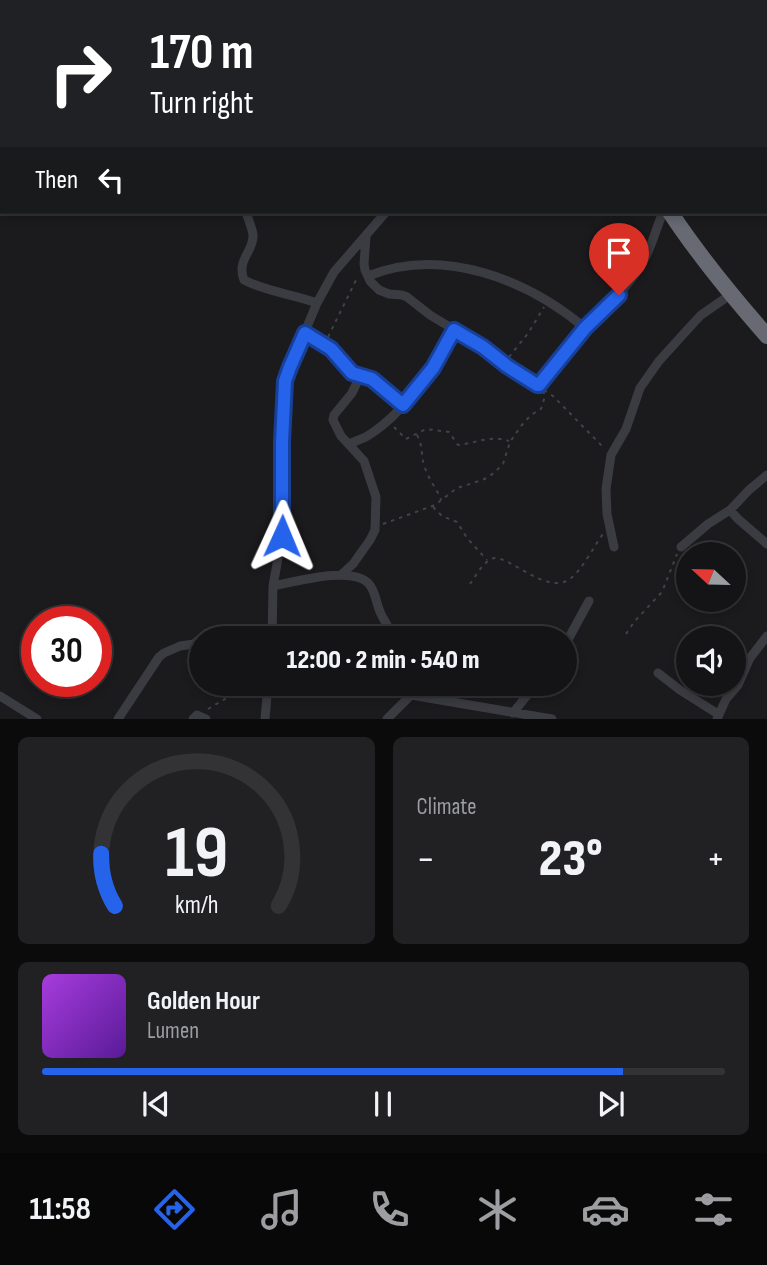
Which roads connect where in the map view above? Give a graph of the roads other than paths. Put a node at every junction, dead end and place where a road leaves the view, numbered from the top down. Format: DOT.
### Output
graph roads {
  1 [pos="247,214"];
  2 [pos="384,214"];
  3 [pos="662,214"];
  4 [pos="671,214"];
  5 [pos="366,237"];
  6 [pos="368,276"];
  7 [pos="730,295"];
  8 [pos="317,303"];
  9 [pos="585,328"];
  10 [pos="454,330"];
  11 [pos="305,333"];
  12 [pos="767,336"];
  13 [pos="360,376"];
  14 [pos="403,405"];
  15 [pos="349,444"];
  16 [pos="767,475"];
  17 [pos="730,510"];
  18 [pos="687,542"];
  19 [pos="767,544"];
  20 [pos="614,547"];
  21 [pos="342,574"];
  22 [pos="273,586"];
  23 [pos="589,601"];
  24 [pos="272,626"];
  25 [pos="388,626"];
  26 [pos="575,626"];
  27 [pos="767,636"];
  28 [pos="189,645"];
  29 [pos="658,673"];
  30 [pos="0,696"];
  31 [pos="267,696"];
  32 [pos="410,696"];
  33 [pos="417,696"];
  34 [pos="526,696"];
  35 [pos="513,713"];
  36 [pos="530,717"];
  37 [pos="718,717"];
  38 [pos="37,719"];
  39 [pos="118,719"];
  40 [pos="265,719"];
  41 [pos="387,719"];
  42 [pos="552,719"];
  1 -- 8 [label="street"];
  2 -- 5 [label="street"];
  3 -- 9 [label="street"];
  4 -- 7 [label="highway"];
  5 -- 6 [label="street"];
  5 -- 8 [label="street"];
  6 -- 9 [label="street"];
  6 -- 10 [label="street"];
  7 -- 12 [label="highway"];
  7 -- 20 [label="street"];
  8 -- 11 [label="street"];
  9 -- 10 [label="street"];
  10 -- 14 [label="street"];
  11 -- 13 [label="street"];
  11 -- 22 [label="street"];
  13 -- 14 [label="street"];
  13 -- 15 [label="street"];
  14 -- 15 [label="street"];
  15 -- 21 [label="street"];
  16 -- 17 [label="street"];
  17 -- 18 [label="street"];
  17 -- 19 [label="street"];
  21 -- 22 [label="street"];
  21 -- 25 [label="street"];
  22 -- 24 [label="street"];
  23 -- 26 [label="street"];
  27 -- 37 [label="street"];
  28 -- 39 [label="street"];
  29 -- 37 [label="street"];
  30 -- 38 [label="street"];
  31 -- 40 [label="street"];
  32 -- 41 [label="street"];
  33 -- 35 [label="street"];
  34 -- 35 [label="street"];
  35 -- 36 [label="street"];
  36 -- 42 [label="street"];
}
